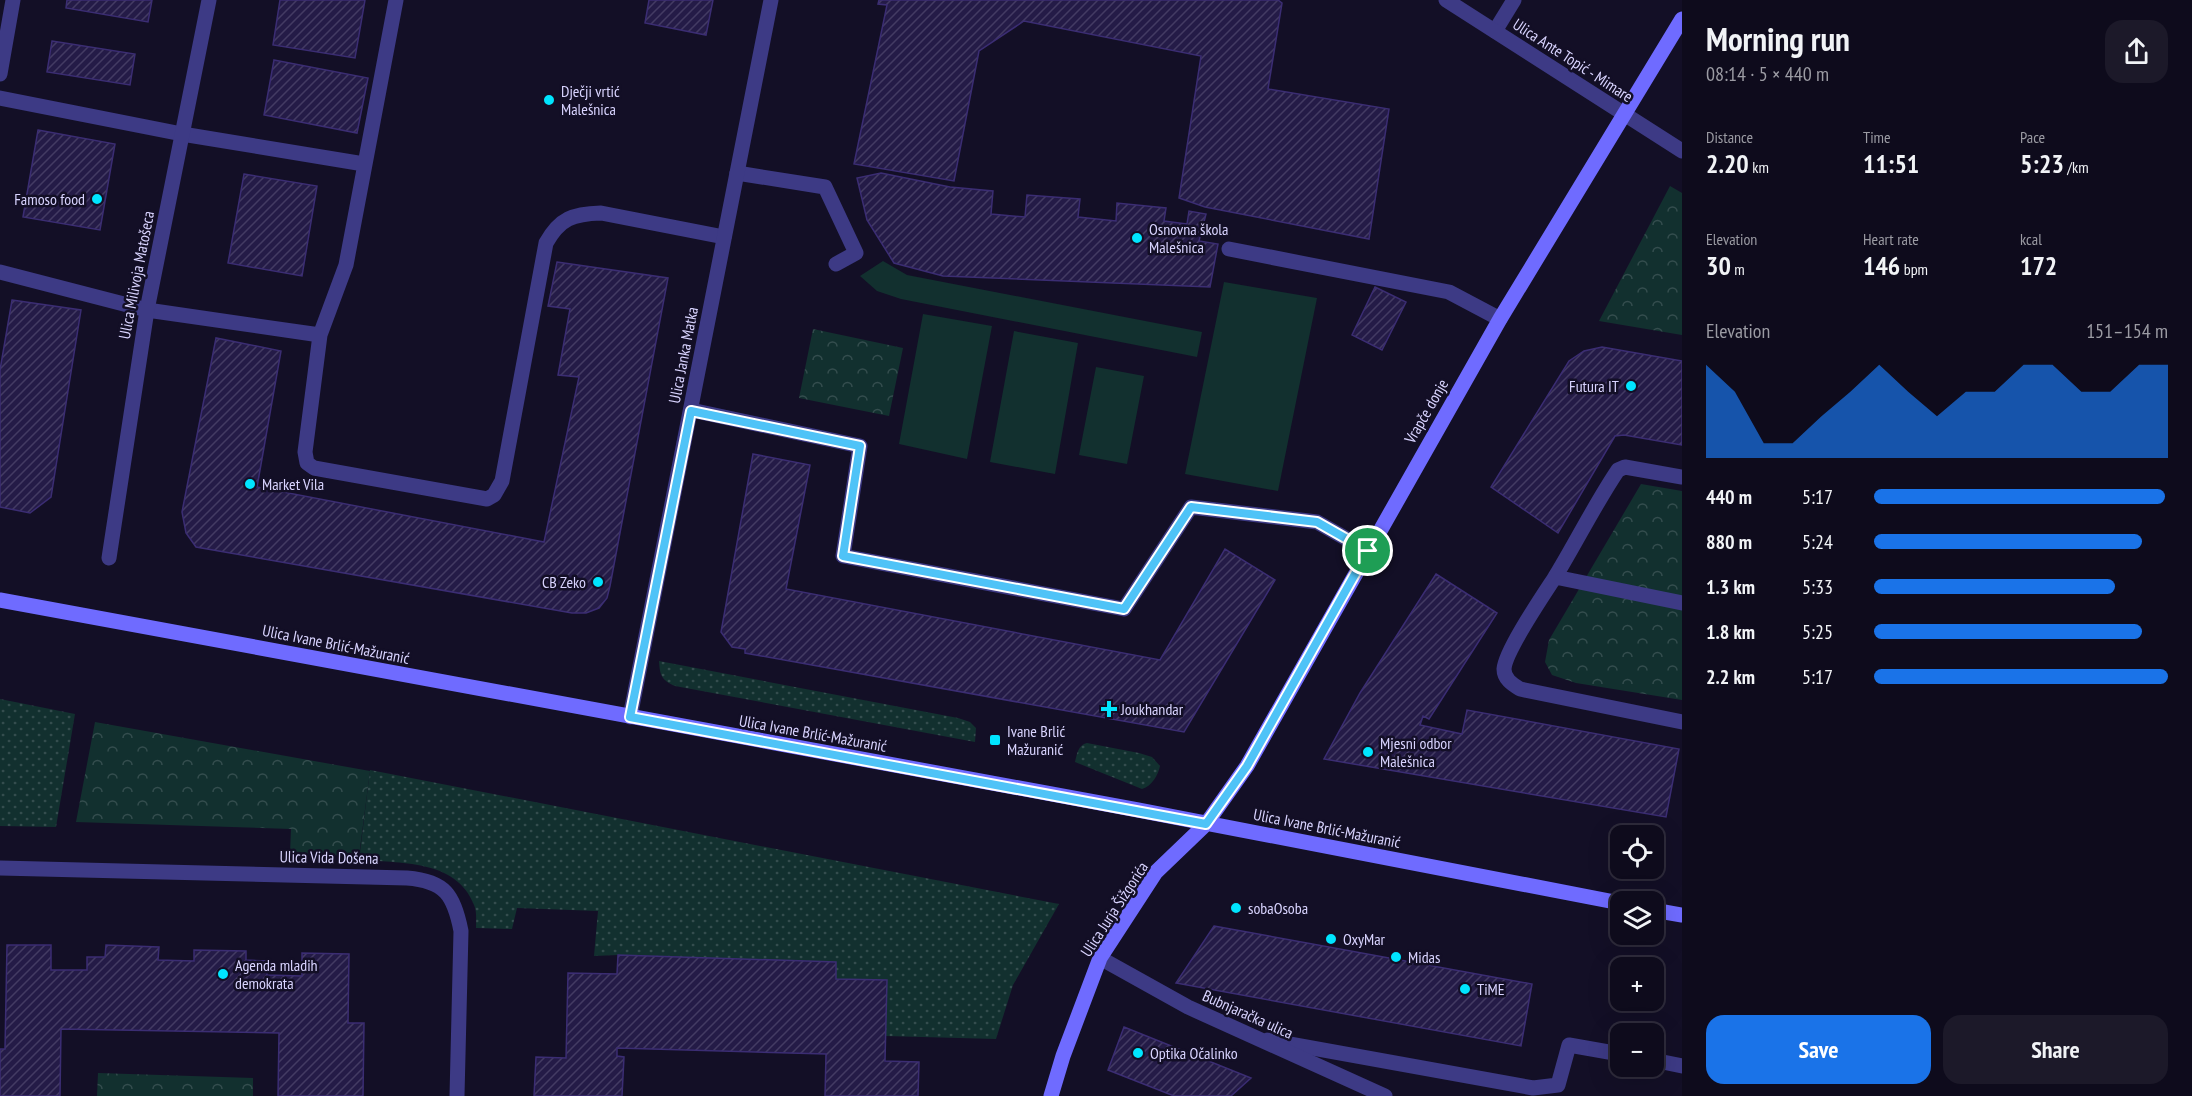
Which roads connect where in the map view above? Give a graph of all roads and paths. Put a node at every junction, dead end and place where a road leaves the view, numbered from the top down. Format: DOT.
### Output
graph roads {
  1 [pos="13,0"];
  2 [pos="209,0"];
  3 [pos="396,0"];
  4 [pos="771,0"];
  5 [pos="1446,0"];
  6 [pos="1514,0"];
  7 [pos="1682,19"];
  8 [pos="1495,31"];
  9 [pos="0,74"];
  10 [pos="0,98"];
  11 [pos="1624,114"];
  12 [pos="182,134"];
  13 [pos="1682,151"];
  14 [pos="364,164"];
  15 [pos="737,173"];
  16 [pos="724,237"];
  17 [pos="1229,249"];
  18 [pos="836,264"];
  19 [pos="0,272"];
  20 [pos="147,310"];
  21 [pos="1500,319"];
  22 [pos="320,335"];
  23 [pos="691,411"];
  24 [pos="1682,477"];
  25 [pos="1368,551"];
  26 [pos="109,558"];
  27 [pos="1555,577"];
  28 [pos="0,600"];
  29 [pos="1682,603"];
  30 [pos="630,717"];
  31 [pos="1682,723"];
  32 [pos="1206,824"];
  33 [pos="0,868"];
  34 [pos="1610,901"];
  35 [pos="1664,912"];
  36 [pos="1682,915"];
  37 [pos="1100,958"];
  38 [pos="1257,1038"];
  39 [pos="1610,1052"];
  40 [pos="1664,1062"];
  41 [pos="1682,1066"];
  42 [pos="457,1096"];
  43 [pos="1051,1096"];
  44 [pos="1385,1096"];
  1 -- 9 [label="street"];
  2 -- 12 [label="street, Ulica Milivoja Matošeca"];
  3 -- 14 [label="street"];
  4 -- 15 [label="street, Ulica Janka Matka"];
  5 -- 8 [label="street, Ulica Ante Topić - Mimare"];
  6 -- 8 [label="street"];
  7 -- 11 [label="street, Vrapče donje"];
  8 -- 11 [label="street, Ulica Ante Topić - Mimare"];
  10 -- 12 [label="street"];
  11 -- 13 [label="street, Ulica Ante Topić - Mimare"];
  11 -- 21 [label="street, Vrapče donje"];
  12 -- 14 [label="street"];
  12 -- 20 [label="street, Ulica Milivoja Matošeca"];
  14 -- 22 [label="street"];
  15 -- 16 [label="street, Ulica Janka Matka"];
  15 -- 18 [label="street"];
  16 -- 22 [label="street"];
  16 -- 23 [label="street, Ulica Janka Matka"];
  17 -- 21 [label="street"];
  19 -- 20 [label="street"];
  20 -- 22 [label="street"];
  20 -- 26 [label="street, Ulica Milivoja Matošeca"];
  21 -- 25 [label="street, Vrapče donje"];
  23 -- 25 [label="street"];
  23 -- 30 [label="street, Ulica Janka Matka"];
  24 -- 27 [label="street"];
  25 -- 32 [label="street, Vrapče donje"];
  27 -- 29 [label="street"];
  27 -- 31 [label="street"];
  28 -- 30 [label="street, Ulica Ivane Brlić-Mažuranić"];
  30 -- 32 [label="street, Ulica Ivane Brlić-Mažuranić"];
  32 -- 34 [label="street, Ulica Ivane Brlić-Mažuranić"];
  32 -- 37 [label="street, Ulica Jurja Šižgorića"];
  33 -- 42 [label="street, Ulica Vida Došena"];
  35 -- 36 [label="street"];
  37 -- 38 [label="street, Bubnjaračka ulica"];
  37 -- 43 [label="street, Ulica Jurja Šižgorića"];
  38 -- 39 [label="street"];
  38 -- 44 [label="street, Bubnjaračka ulica"];
  40 -- 41 [label="street"];
}
